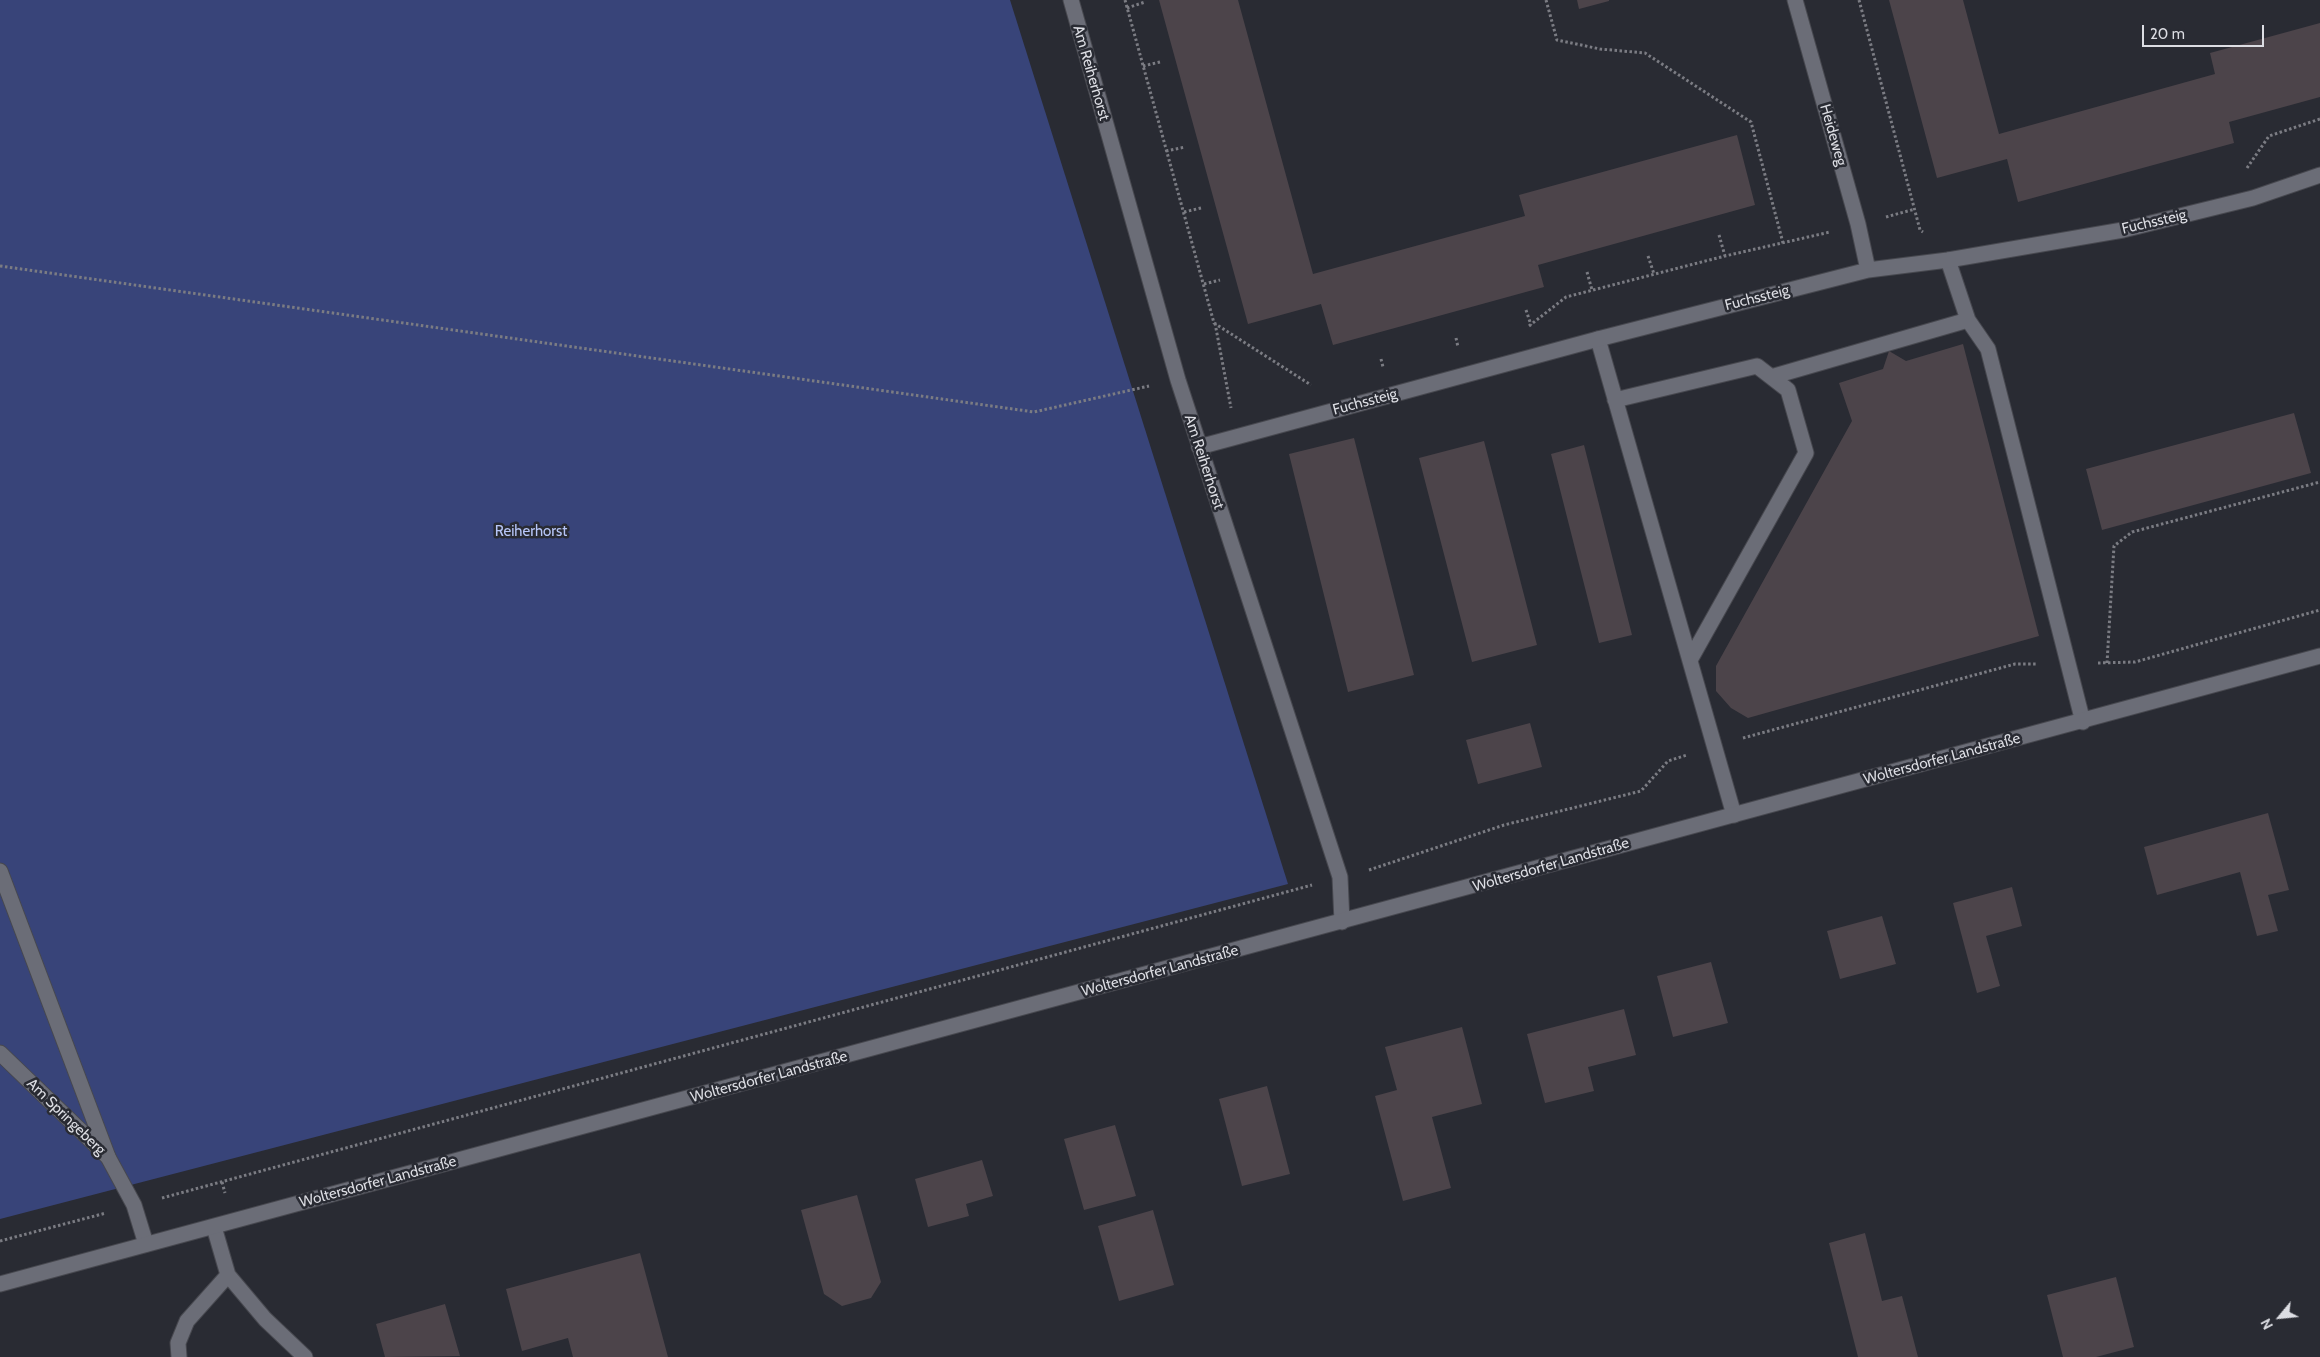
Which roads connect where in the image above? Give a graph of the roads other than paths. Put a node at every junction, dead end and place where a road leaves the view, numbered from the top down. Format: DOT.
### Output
graph roads {
  1 [pos="1070,0"];
  2 [pos="1796,0"];
  3 [pos="2320,175"];
  4 [pos="1948,260"];
  5 [pos="1868,270"];
  6 [pos="1968,320"];
  7 [pos="1598,339"];
  8 [pos="1771,377"];
  9 [pos="1615,400"];
  10 [pos="1199,447"];
  11 [pos="2320,656"];
  12 [pos="1690,660"];
  13 [pos="2083,722"];
  14 [pos="1734,815"];
  15 [pos="0,871"];
  16 [pos="1342,922"];
  17 [pos="0,1053"];
  18 [pos="108,1157"];
  19 [pos="214,1227"];
  20 [pos="146,1244"];
  21 [pos="228,1275"];
  22 [pos="0,1284"];
  23 [pos="179,1357"];
  24 [pos="304,1357"];
  1 -- 10 [label="street, Am Reiherhorst"];
  2 -- 5 [label="street, Heideweg"];
  3 -- 4 [label="street, Fuchssteig"];
  4 -- 5 [label="street, Fuchssteig"];
  4 -- 6 [label="street"];
  5 -- 7 [label="street, Fuchssteig"];
  6 -- 8 [label="street"];
  6 -- 13 [label="street"];
  7 -- 9 [label="street"];
  7 -- 10 [label="street, Fuchssteig"];
  8 -- 9 [label="street"];
  8 -- 12 [label="street"];
  9 -- 12 [label="street"];
  10 -- 16 [label="street, Am Reiherhorst"];
  11 -- 13 [label="street, Woltersdorfer Landstraße"];
  12 -- 14 [label="street"];
  13 -- 14 [label="street, Woltersdorfer Landstraße"];
  14 -- 16 [label="street, Woltersdorfer Landstraße"];
  15 -- 18 [label="street"];
  16 -- 19 [label="street, Woltersdorfer Landstraße"];
  17 -- 18 [label="street, Am Springeberg"];
  18 -- 20 [label="street, Am Springeberg"];
  19 -- 20 [label="street, Woltersdorfer Landstraße"];
  19 -- 21 [label="street"];
  20 -- 22 [label="street, Woltersdorfer Landstraße"];
  21 -- 23 [label="street"];
  21 -- 24 [label="street"];
}
